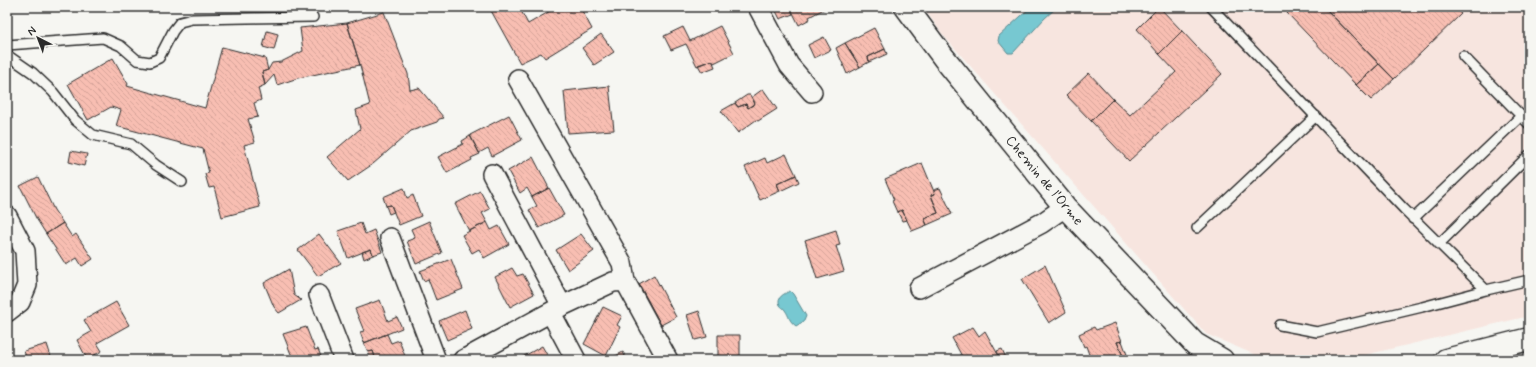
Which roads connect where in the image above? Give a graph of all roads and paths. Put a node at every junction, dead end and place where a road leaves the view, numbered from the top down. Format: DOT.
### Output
graph roads {
  1 [pos="758,7"];
  2 [pos="906,7"];
  3 [pos="1211,7"];
  4 [pos="313,17"];
  5 [pos="7,45"];
  6 [pos="7,55"];
  7 [pos="1463,56"];
  8 [pos="518,79"];
  9 [pos="812,92"];
  10 [pos="1316,116"];
  11 [pos="1521,116"];
  12 [pos="1529,124"];
  13 [pos="1529,155"];
  14 [pos="492,174"];
  15 [pos="182,182"];
  16 [pos="1065,207"];
  17 [pos="7,216"];
  18 [pos="1413,219"];
  19 [pos="1197,228"];
  20 [pos="390,238"];
  21 [pos="1439,244"];
  22 [pos="1529,280"];
  23 [pos="625,281"];
  24 [pos="919,288"];
  25 [pos="1486,290"];
  26 [pos="318,295"];
  27 [pos="556,310"];
  28 [pos="7,312"];
  29 [pos="1280,325"];
  30 [pos="1529,338"];
  31 [pos="1198,352"];
  32 [pos="344,360"];
  33 [pos="436,360"];
  34 [pos="463,360"];
  35 [pos="576,360"];
  36 [pos="668,360"];
  37 [pos="1222,360"];
  38 [pos="1446,360"];
  1 -- 9 [label="street"];
  2 -- 16 [label="street, Chemin de l'Orme"];
  3 -- 10 [label="lane"];
  4 -- 5 [label="lane"];
  6 -- 15 [label="lane"];
  7 -- 11 [label="lane"];
  8 -- 23 [label="street"];
  10 -- 18 [label="lane"];
  10 -- 19 [label="lane"];
  11 -- 12 [label="lane"];
  11 -- 18 [label="lane"];
  13 -- 21 [label="lane"];
  14 -- 27 [label="street"];
  16 -- 24 [label="street"];
  16 -- 31 [label="street, Chemin de l'Orme"];
  17 -- 28 [label="street"];
  18 -- 21 [label="lane"];
  20 -- 33 [label="street"];
  21 -- 25 [label="lane"];
  22 -- 25 [label="lane"];
  23 -- 27 [label="street"];
  23 -- 36 [label="street"];
  25 -- 29 [label="lane"];
  26 -- 32 [label="street"];
  27 -- 34 [label="street"];
  27 -- 35 [label="street"];
  30 -- 38 [label="street"];
  31 -- 37 [label="street, Chemin de l'Orme"];
}
